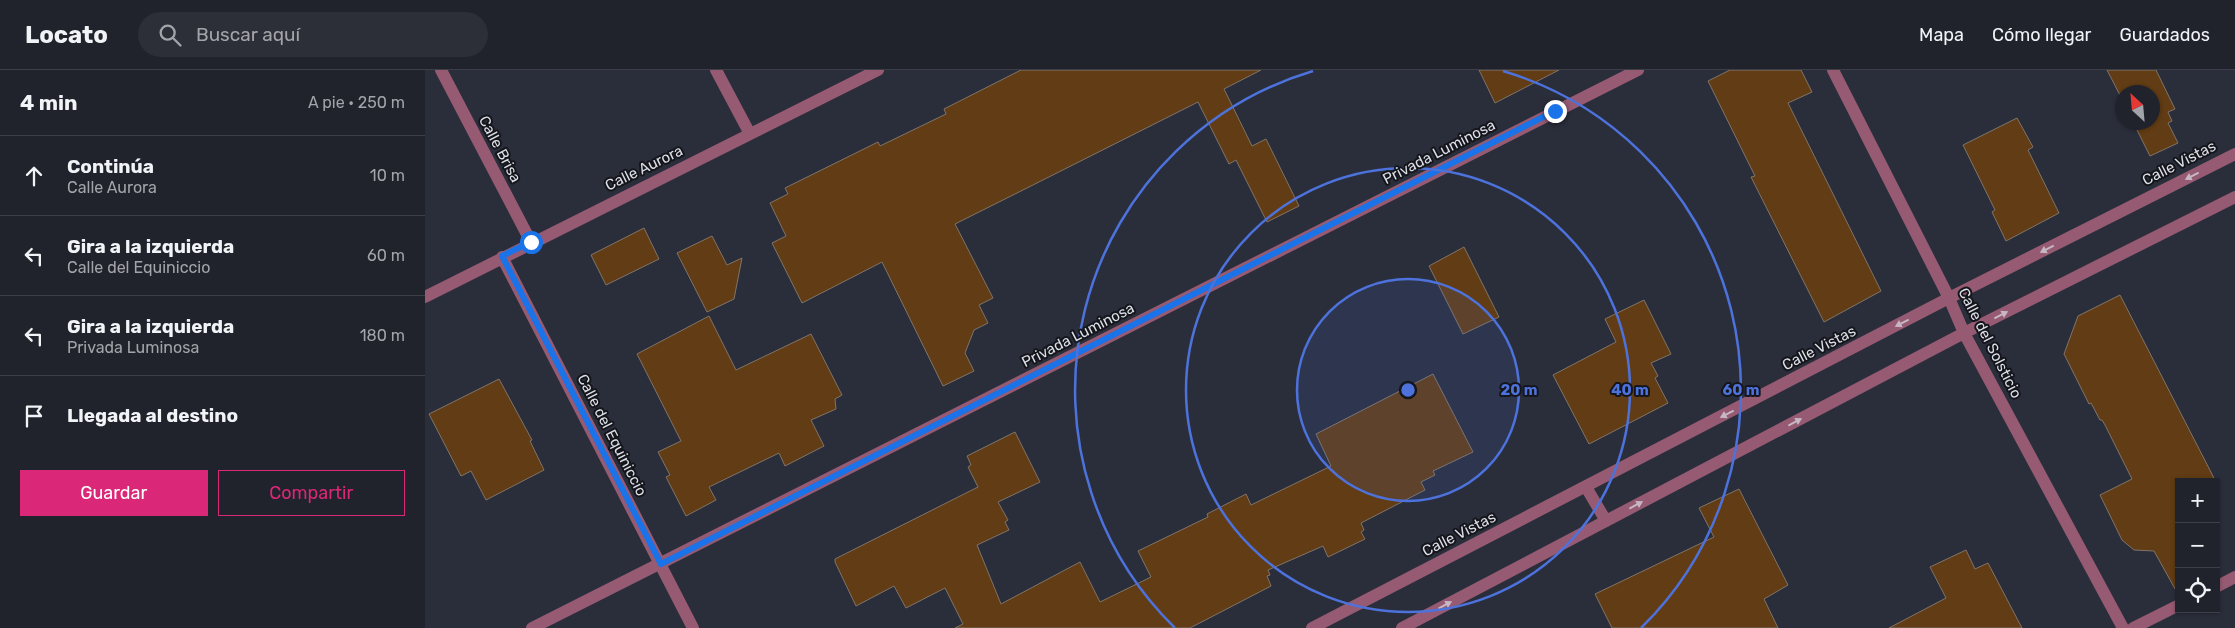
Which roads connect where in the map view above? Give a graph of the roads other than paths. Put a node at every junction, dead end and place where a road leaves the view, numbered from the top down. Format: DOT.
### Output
graph roads {
  1 [pos="441,70"];
  2 [pos="716,70"];
  3 [pos="878,70"];
  4 [pos="1638,70"];
  5 [pos="1833,70"];
  6 [pos="750,134"];
  7 [pos="2235,154"];
  8 [pos="2235,198"];
  9 [pos="531,242"];
  10 [pos="502,256"];
  11 [pos="425,297"];
  12 [pos="1949,298"];
  13 [pos="1964,333"];
  14 [pos="1586,487"];
  15 [pos="1605,521"];
  16 [pos="661,564"];
  17 [pos="2235,577"];
  18 [pos="2220,585"];
  19 [pos="2175,607"];
  20 [pos="532,628"];
  21 [pos="693,628"];
  22 [pos="1311,628"];
  23 [pos="1402,628"];
  24 [pos="2123,628"];
  25 [pos="2133,628"];
  1 -- 9 [label="street, Calle Brisa"];
  2 -- 6 [label="street"];
  3 -- 6 [label="street, Calle Aurora"];
  4 -- 16 [label="street, Privada Luminosa"];
  5 -- 12 [label="street, Calle del Solsticio"];
  6 -- 9 [label="street, Calle Aurora"];
  7 -- 12 [label="street, Calle Vistas, one-way"];
  13 -- 8 [label="street, one-way"];
  9 -- 10 [label="street, Calle Aurora"];
  10 -- 11 [label="street, Calle Aurora"];
  10 -- 16 [label="street, Calle del Equiniccio"];
  12 -- 13 [label="street, Calle del Solsticio"];
  12 -- 14 [label="street, Calle Vistas, one-way"];
  15 -- 13 [label="street, one-way"];
  13 -- 24 [label="street, Calle del Solsticio"];
  14 -- 15 [label="street"];
  14 -- 22 [label="street, Calle Vistas"];
  23 -- 15 [label="street, one-way"];
  16 -- 20 [label="street, Privada Luminosa"];
  16 -- 21 [label="street, Calle del Equiniccio"];
  17 -- 18 [label="street"];
  19 -- 25 [label="street"];
}
